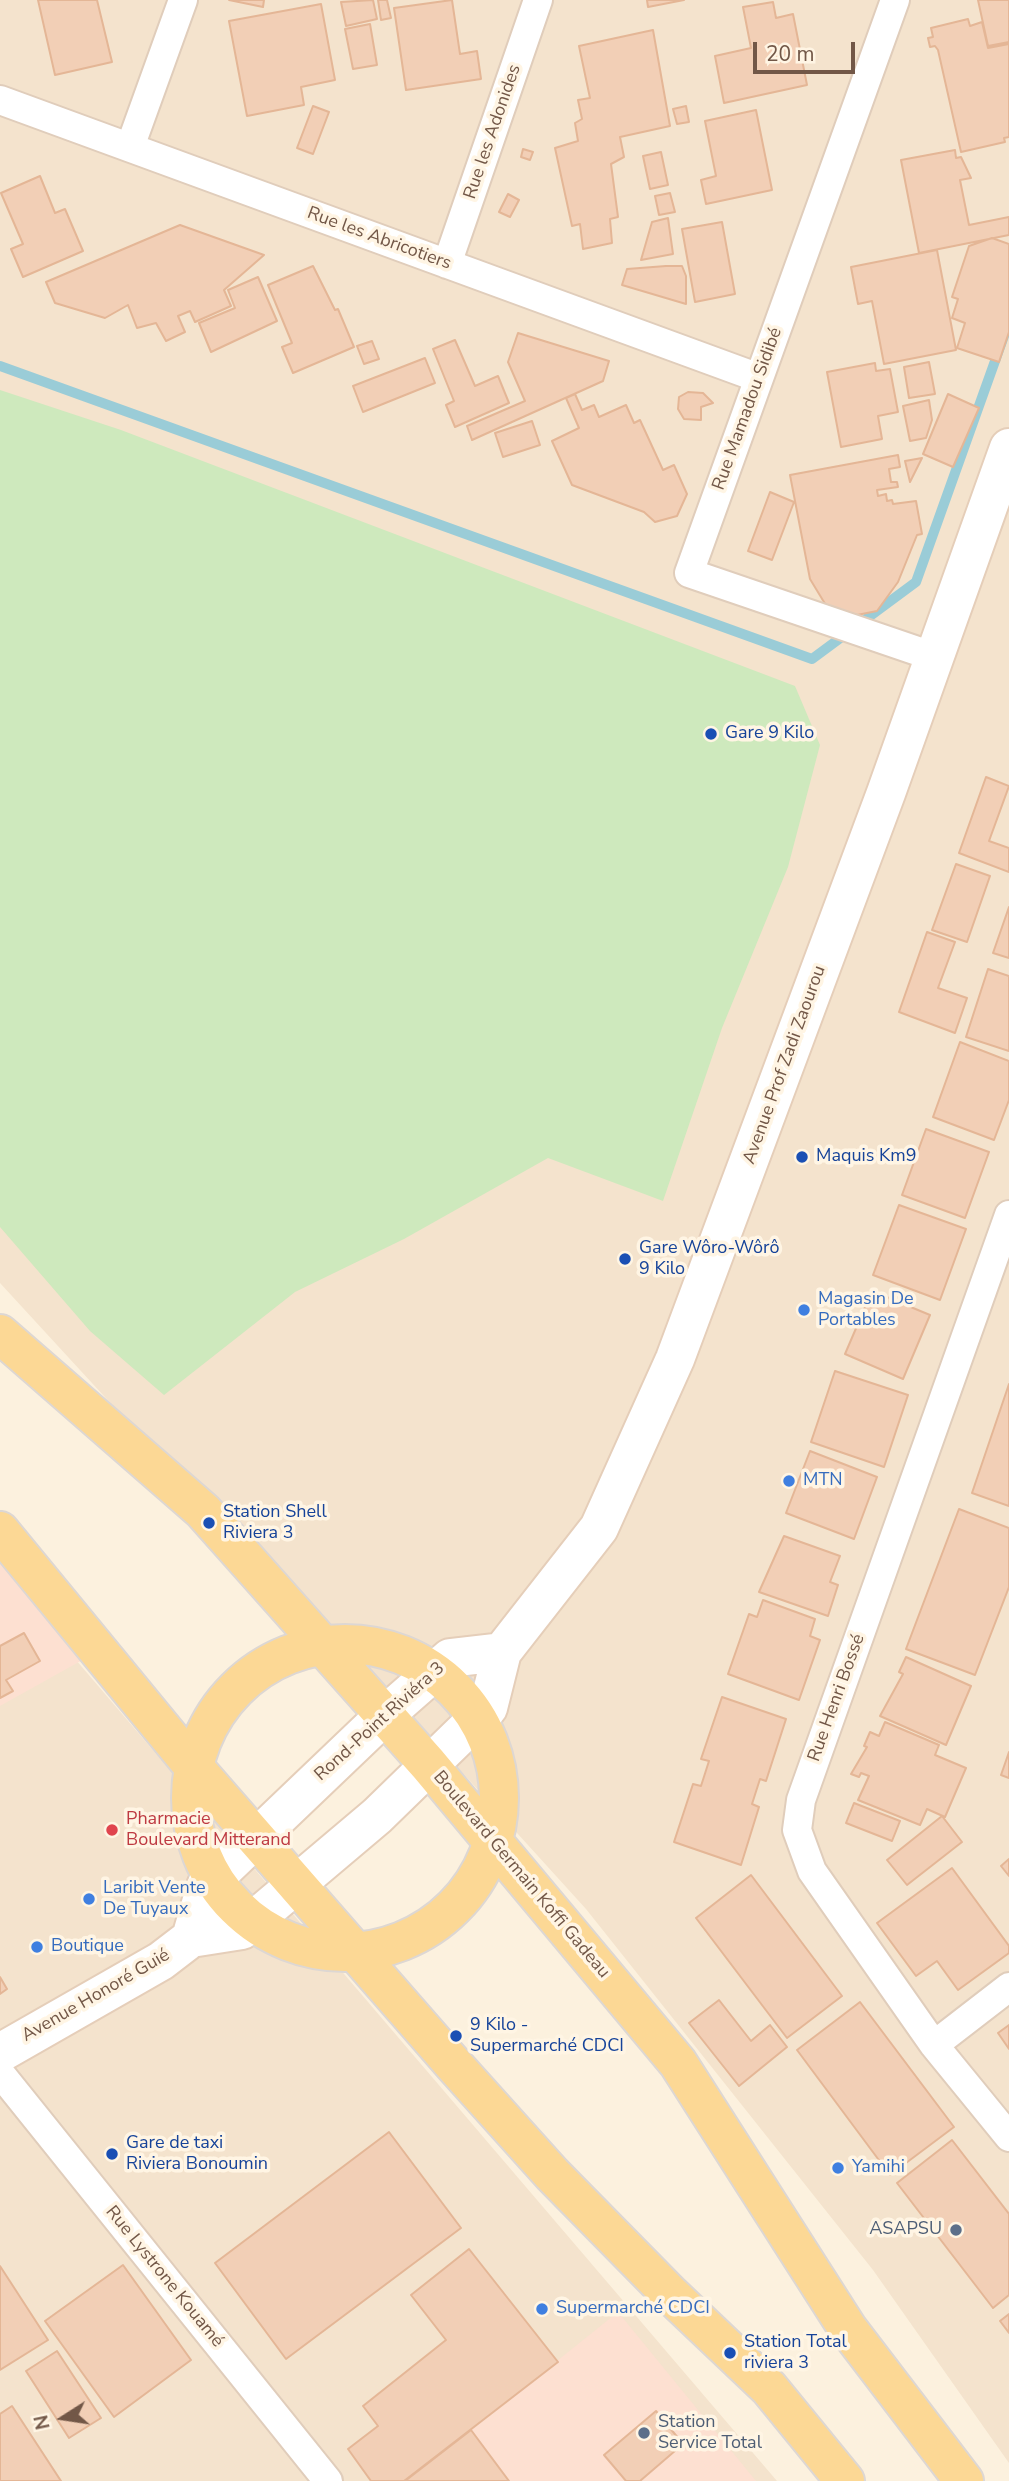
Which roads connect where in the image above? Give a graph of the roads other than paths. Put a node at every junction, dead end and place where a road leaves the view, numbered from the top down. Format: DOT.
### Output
graph roads {
  1 [pos="183,0"];
  2 [pos="538,0"];
  3 [pos="894,0"];
  4 [pos="0,100"];
  5 [pos="130,147"];
  6 [pos="447,264"];
  7 [pos="759,378"];
  8 [pos="1009,448"];
  9 [pos="935,657"];
  10 [pos="1009,1215"];
  11 [pos="0,1334"];
  12 [pos="0,1531"];
  13 [pos="322,1644"];
  14 [pos="502,1652"];
  15 [pos="433,1672"];
  16 [pos="386,1714"];
  17 [pos="477,1718"];
  18 [pos="428,1764"];
  19 [pos="193,1766"];
  20 [pos="254,1838"];
  21 [pos="492,1841"];
  22 [pos="214,1877"];
  23 [pos="297,1886"];
  24 [pos="253,1921"];
  25 [pos="191,1938"];
  26 [pos="354,1952"];
  27 [pos="1009,1987"];
  28 [pos="934,2045"];
  29 [pos="0,2053"];
  30 [pos="0,2073"];
  31 [pos="1009,2137"];
  32 [pos="323,2479"];
  33 [pos="845,2481"];
  34 [pos="964,2481"];
  1 -- 5 [label="street"];
  2 -- 6 [label="street, Rue les Adonides"];
  3 -- 7 [label="street, Rue Mamadou Sidibé"];
  4 -- 5 [label="street, Rue les Abricotiers"];
  5 -- 6 [label="street, Rue les Abricotiers"];
  6 -- 7 [label="street, Rue les Abricotiers"];
  7 -- 9 [label="street, Rue Mamadou Sidibé"];
  8 -- 9 [label="main road, Avenue Prof Zadi Zaourou"];
  9 -- 14 [label="main road, Avenue Prof Zadi Zaourou"];
  10 -- 28 [label="street, Rue Henri Bossé"];
  11 -- 13 [label="main road, Boulevard Germain Koffi Gadeau"];
  12 -- 19 [label="main road"];
  13 -- 15 [label="main road"];
  13 -- 16 [label="main road, Boulevard Germain Koffi Gadeau"];
  13 -- 19 [label="main road"];
  14 -- 15 [label="main road, Rond-Point Riviéra 3"];
  14 -- 17 [label="main road"];
  15 -- 16 [label="main road, Rond-Point Riviéra 3"];
  15 -- 17 [label="main road"];
  16 -- 18 [label="main road, Boulevard Germain Koffi Gadeau"];
  16 -- 20 [label="main road, Rond-Point Riviéra 3"];
  17 -- 18 [label="main road"];
  17 -- 21 [label="main road"];
  18 -- 21 [label="main road, Boulevard Germain Koffi Gadeau"];
  18 -- 23 [label="main road"];
  19 -- 20 [label="main road"];
  19 -- 22 [label="main road"];
  20 -- 22 [label="main road"];
  20 -- 23 [label="main road"];
  21 -- 26 [label="main road"];
  21 -- 34 [label="main road, Boulevard Germain Koffi Gadeau"];
  22 -- 24 [label="main road"];
  22 -- 25 [label="main road"];
  23 -- 24 [label="main road, Avenue Honoré Guié"];
  23 -- 26 [label="main road"];
  24 -- 25 [label="main road, Avenue Honoré Guié"];
  24 -- 26 [label="main road"];
  25 -- 29 [label="main road, Avenue Honoré Guié"];
  26 -- 33 [label="main road"];
  27 -- 28 [label="street"];
  28 -- 31 [label="street, Rue Henri Bossé"];
  30 -- 32 [label="street, Rue Lystrone Kouamé"];
}
